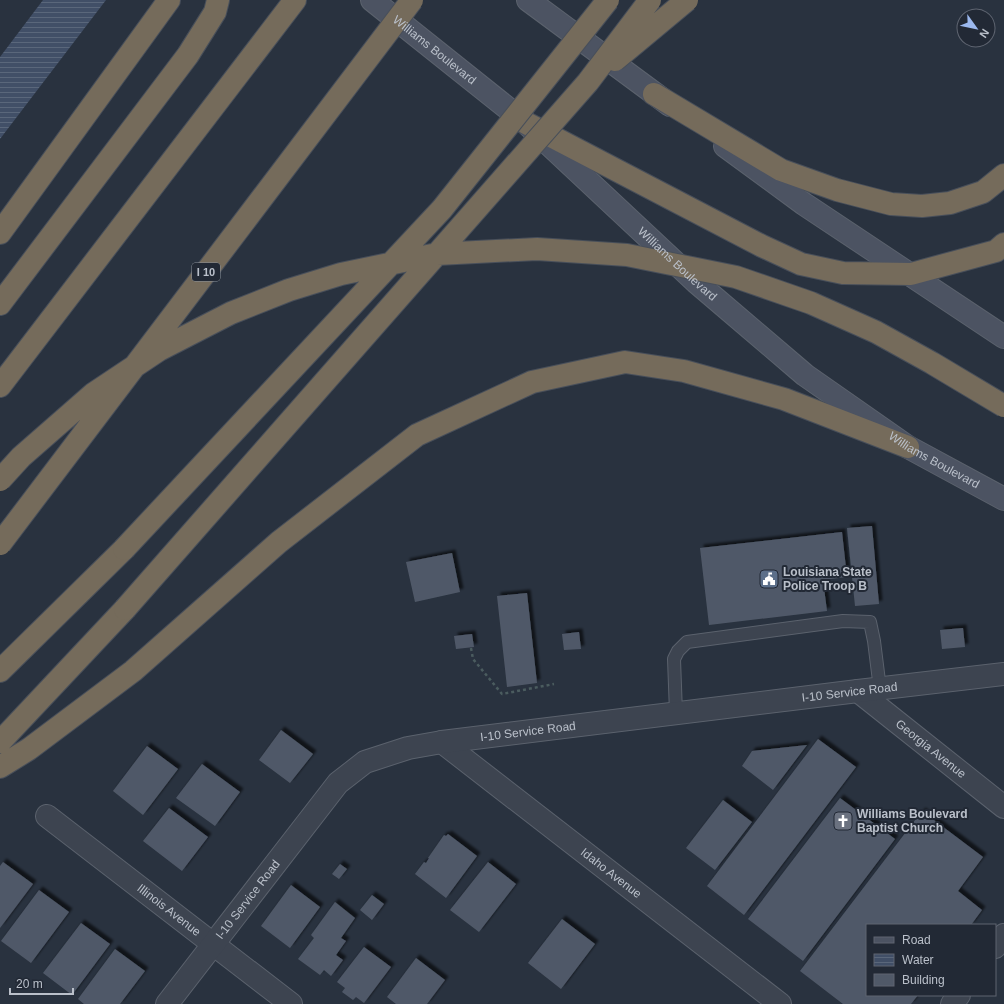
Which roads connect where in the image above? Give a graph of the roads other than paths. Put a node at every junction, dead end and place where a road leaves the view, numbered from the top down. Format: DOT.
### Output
graph roads {
  1 [pos="169,0"];
  2 [pos="218,0"];
  3 [pos="295,0"];
  4 [pos="372,0"];
  5 [pos="412,0"];
  6 [pos="528,0"];
  7 [pos="608,0"];
  8 [pos="650,0"];
  9 [pos="688,0"];
  10 [pos="588,82"];
  11 [pos="654,94"];
  12 [pos="526,123"];
  13 [pos="1004,176"];
  14 [pos="0,233"];
  15 [pos="1004,244"];
  16 [pos="911,274"];
  17 [pos="0,304"];
  18 [pos="1004,337"];
  19 [pos="0,386"];
  20 [pos="1004,406"];
  21 [pos="908,447"];
  22 [pos="0,480"];
  23 [pos="1004,499"];
  24 [pos="0,544"];
  25 [pos="0,671"];
  26 [pos="1004,674"];
  27 [pos="880,688"];
  28 [pos="858,691"];
  29 [pos="676,713"];
  30 [pos="0,742"];
  31 [pos="442,742"];
  32 [pos="0,767"];
  33 [pos="1004,807"];
  34 [pos="47,816"];
  35 [pos="1004,935"];
  36 [pos="213,943"];
  37 [pos="996,946"];
  38 [pos="958,996"];
  39 [pos="167,1004"];
  40 [pos="291,1004"];
  41 [pos="780,1004"];
  42 [pos="952,1004"];
  1 -- 14 [label="highway"];
  2 -- 17 [label="highway"];
  3 -- 19 [label="highway"];
  4 -- 12 [label="main road, Williams Boulevard"];
  5 -- 24 [label="highway, I 10, bridge"];
  6 -- 11 [label="main road"];
  7 -- 25 [label="highway, bridge"];
  8 -- 10 [label="highway, bridge"];
  9 -- 10 [label="highway, bridge"];
  10 -- 30 [label="highway, bridge"];
  11 -- 13 [label="highway"];
  11 -- 16 [label="main road"];
  12 -- 16 [label="highway"];
  12 -- 21 [label="main road, Williams Boulevard"];
  15 -- 16 [label="highway"];
  16 -- 18 [label="main road"];
  20 -- 22 [label="highway, bridge"];
  21 -- 23 [label="main road, Williams Boulevard"];
  21 -- 32 [label="highway"];
  26 -- 27 [label="street, I-10 Service Road"];
  27 -- 28 [label="street, I-10 Service Road"];
  27 -- 29 [label="lane"];
  28 -- 29 [label="street, I-10 Service Road"];
  28 -- 33 [label="street, Georgia Avenue"];
  29 -- 31 [label="street, I-10 Service Road"];
  31 -- 36 [label="street, I-10 Service Road"];
  31 -- 41 [label="street, Idaho Avenue"];
  34 -- 36 [label="street, Illinois Avenue"];
  35 -- 37 [label="street"];
  36 -- 39 [label="street, I-10 Service Road"];
  36 -- 40 [label="street, Illinois Avenue"];
  38 -- 42 [label="street"];
}
